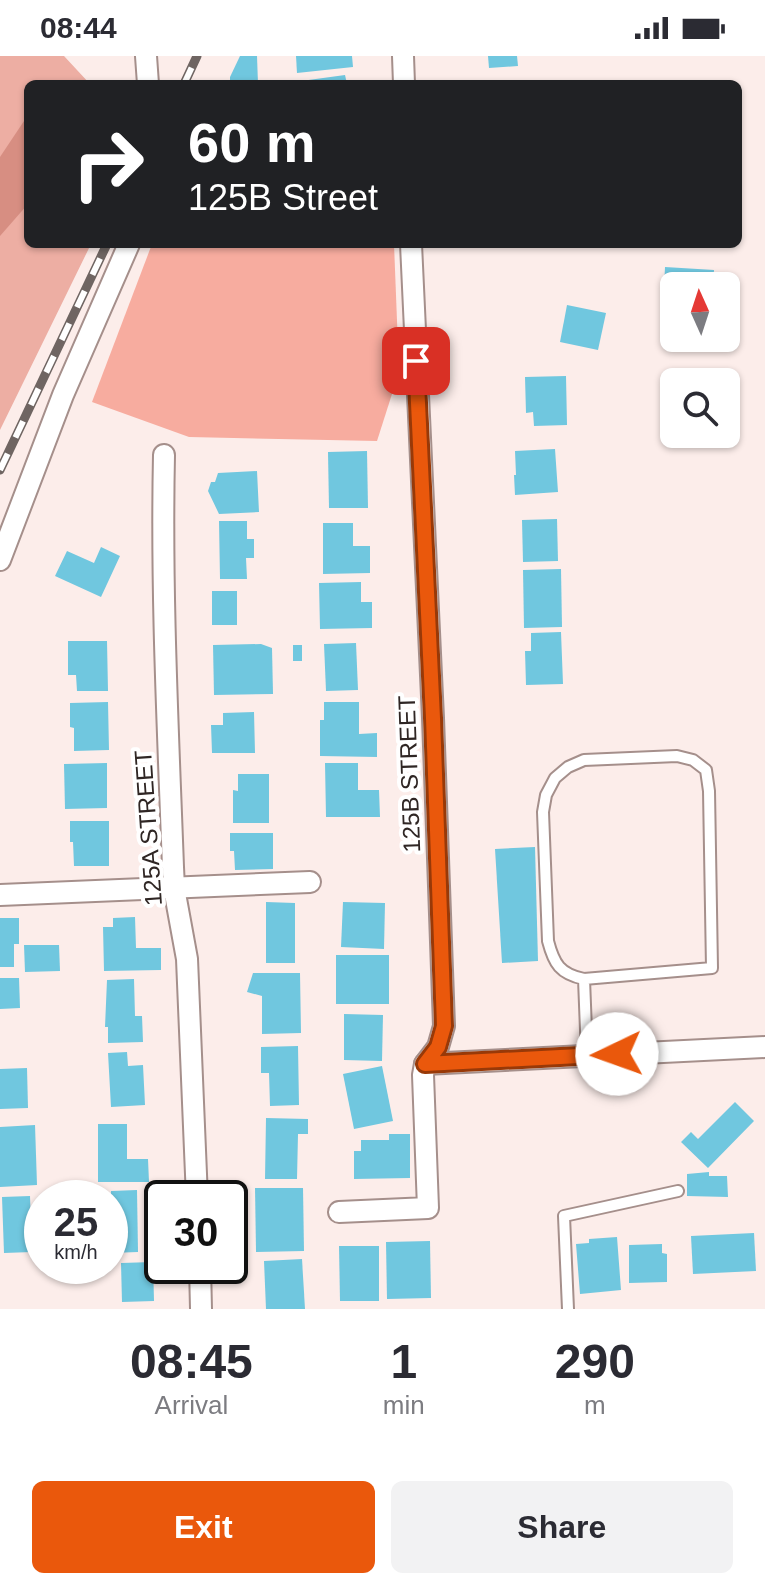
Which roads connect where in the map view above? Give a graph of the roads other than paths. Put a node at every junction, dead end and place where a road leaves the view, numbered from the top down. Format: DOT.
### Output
graph roads {
  1 [pos="146,56"];
  2 [pos="403,56"];
  3 [pos="148,80"];
  4 [pos="404,80"];
  5 [pos="127,248"];
  6 [pos="411,248"];
  7 [pos="164,455"];
  8 [pos="0,560"];
  9 [pos="310,882"];
  10 [pos="174,888"];
  11 [pos="0,895"];
  12 [pos="584,979"];
  13 [pos="765,1047"];
  14 [pos="587,1056"];
  15 [pos="425,1064"];
  16 [pos="196,1180"];
  17 [pos="678,1191"];
  18 [pos="339,1212"];
  19 [pos="200,1284"];
  20 [pos="201,1309"];
  21 [pos="568,1309"];
  1 -- 3 [label="street"];
  2 -- 4 [label="street"];
  5 -- 8 [label="street"];
  6 -- 15 [label="street, 125B STREET"];
  7 -- 10 [label="street, 125A STREET"];
  9 -- 10 [label="street"];
  10 -- 11 [label="street"];
  10 -- 16 [label="street, 125A STREET"];
  12 -- 12 [label="lane"];
  12 -- 14 [label="lane"];
  13 -- 14 [label="street"];
  14 -- 15 [label="street"];
  15 -- 18 [label="street, 125B STREET"];
  17 -- 21 [label="lane"];
  19 -- 20 [label="street"];
}
